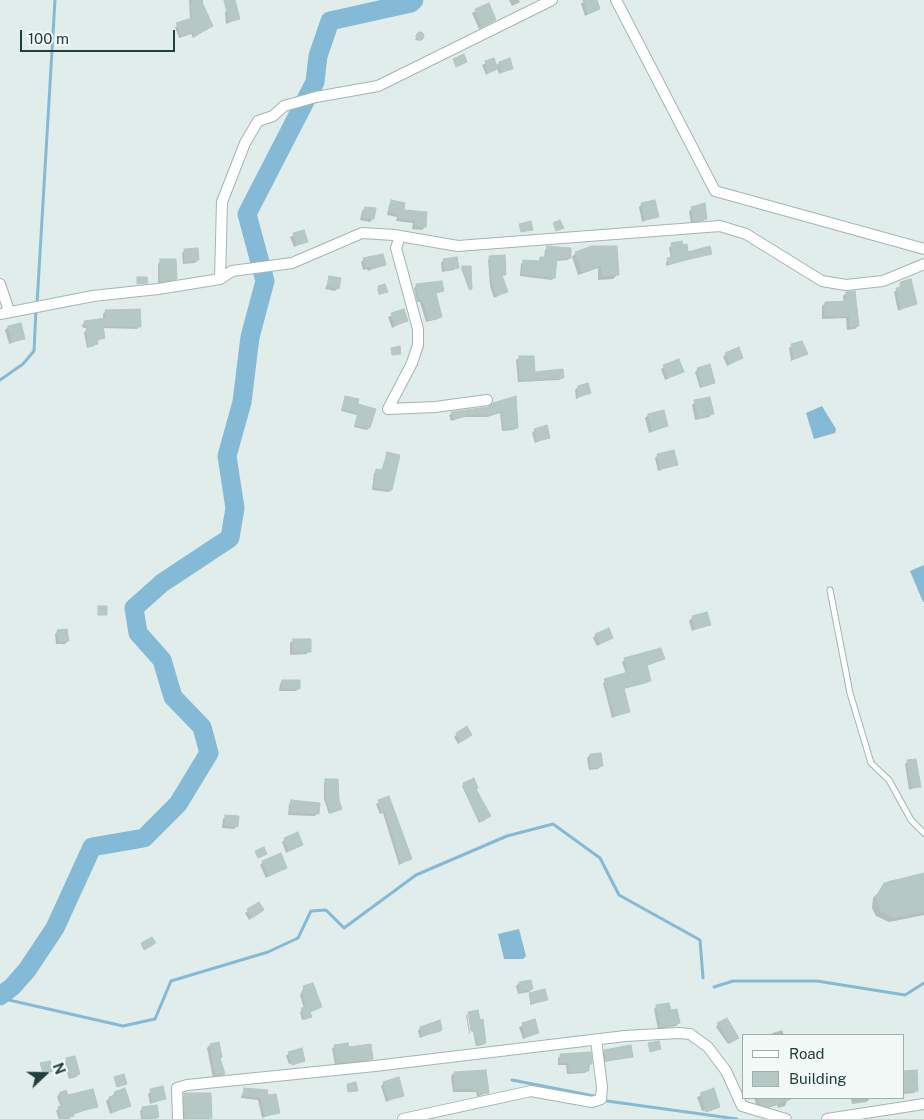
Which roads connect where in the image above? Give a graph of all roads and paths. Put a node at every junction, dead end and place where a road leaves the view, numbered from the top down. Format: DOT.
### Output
graph roads {
  1 [pos="552,0"];
  2 [pos="616,0"];
  3 [pos="400,236"];
  4 [pos="924,249"];
  5 [pos="924,264"];
  6 [pos="220,279"];
  7 [pos="0,284"];
  8 [pos="4,313"];
  9 [pos="487,400"];
  10 [pos="830,590"];
  11 [pos="924,833"];
  12 [pos="596,1040"];
  13 [pos="924,1104"];
  14 [pos="178,1119"];
  15 [pos="403,1119"];
  16 [pos="786,1119"];
  17 [pos="827,1119"];
  1 -- 6 [label="street"];
  2 -- 4 [label="street"];
  3 -- 5 [label="street"];
  3 -- 6 [label="street"];
  3 -- 9 [label="street"];
  6 -- 8 [label="street"];
  7 -- 8 [label="street"];
  10 -- 11 [label="lane"];
  12 -- 14 [label="street"];
  12 -- 15 [label="street"];
  12 -- 16 [label="street"];
  13 -- 17 [label="street"];
}
